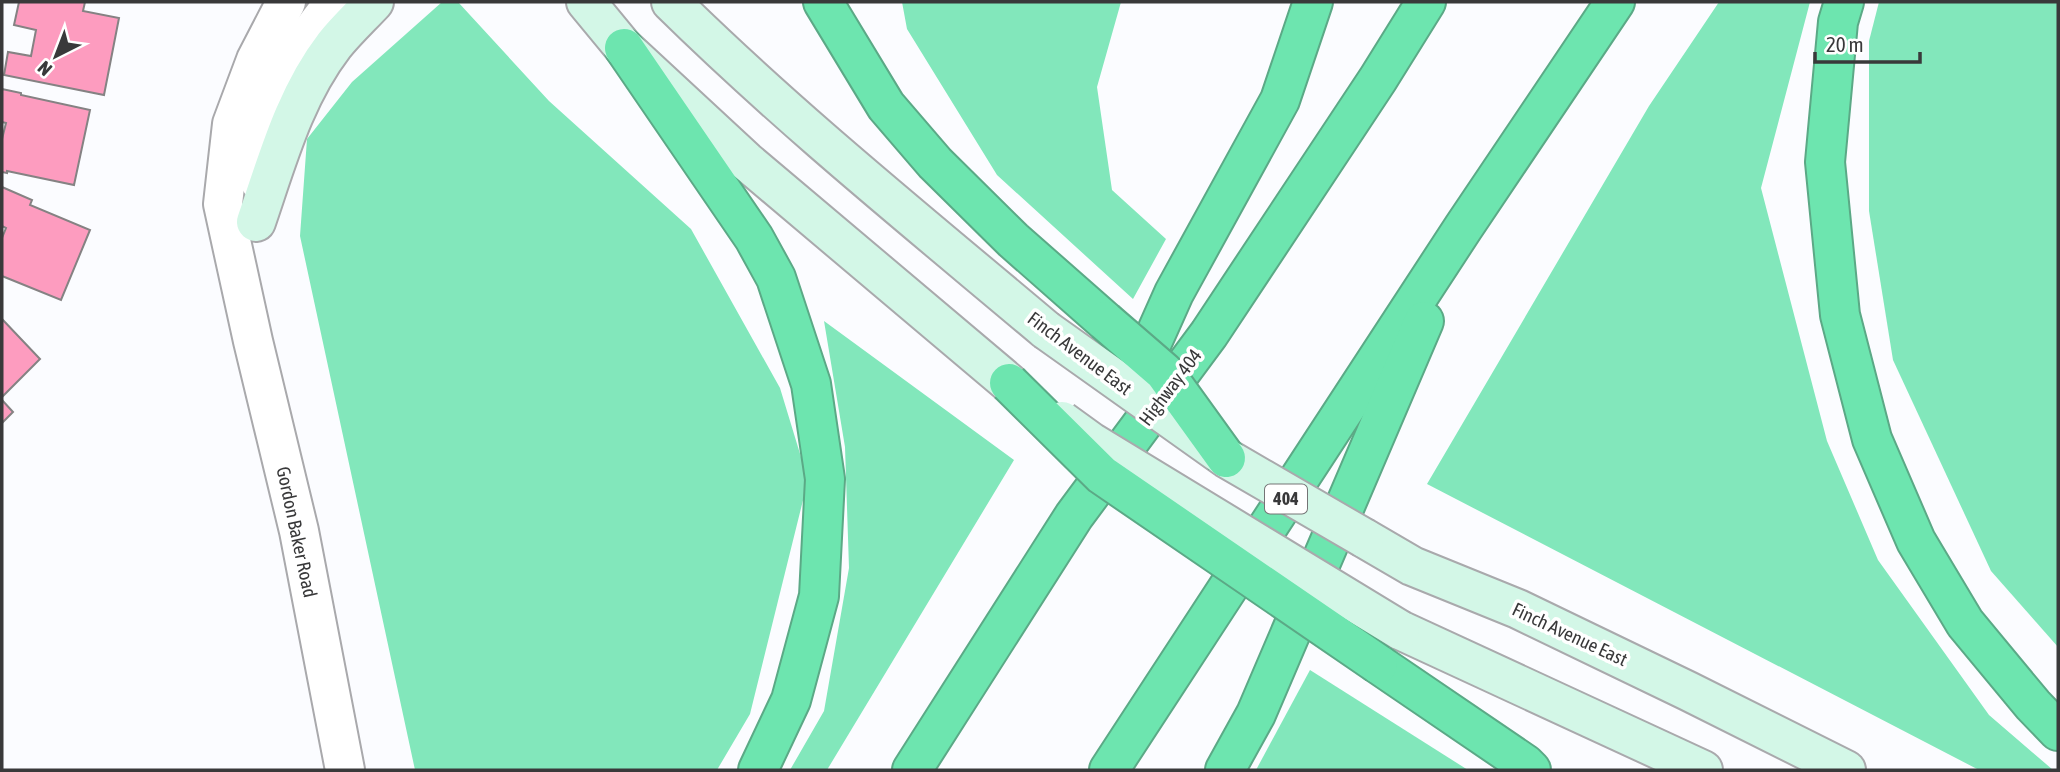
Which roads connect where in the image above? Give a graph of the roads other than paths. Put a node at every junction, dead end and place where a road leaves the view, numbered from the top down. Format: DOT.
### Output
graph roads {
  1 [pos="286,2"];
  2 [pos="335,2"];
  3 [pos="374,2"];
  4 [pos="556,2"];
  5 [pos="586,2"];
  6 [pos="671,2"];
  7 [pos="823,2"];
  8 [pos="1313,2"];
  9 [pos="1426,2"];
  10 [pos="1615,2"];
  11 [pos="1844,2"];
  12 [pos="624,48"];
  13 [pos="256,222"];
  14 [pos="1463,228"];
  15 [pos="243,295"];
  16 [pos="1009,383"];
  17 [pos="1226,458"];
  18 [pos="1074,516"];
  19 [pos="2058,731"];
  20 [pos="345,770"];
  21 [pos="758,770"];
  22 [pos="912,770"];
  23 [pos="1109,770"];
  24 [pos="1224,770"];
  25 [pos="1531,770"];
  26 [pos="1703,770"];
  27 [pos="1846,770"];
  1 -- 15 [label="street, Gordon Baker Road"];
  2 -- 13 [label="street, Gordon Baker Road"];
  3 -- 13 [label="main road"];
  4 -- 12 [label="main road"];
  5 -- 12 [label="main road"];
  6 -- 17 [label="main road, Finch Avenue East, bridge"];
  7 -- 17 [label="highway, bridge"];
  8 -- 18 [label="highway"];
  9 -- 18 [label="highway, Highway 404"];
  10 -- 14 [label="highway, 404"];
  11 -- 19 [label="highway"];
  12 -- 16 [label="main road"];
  12 -- 21 [label="highway"];
  13 -- 15 [label="street, Gordon Baker Road"];
  14 -- 23 [label="highway, 404"];
  14 -- 24 [label="highway"];
  15 -- 20 [label="street, Gordon Baker Road"];
  16 -- 25 [label="highway, bridge"];
  16 -- 26 [label="main road, bridge"];
  17 -- 27 [label="main road, Finch Avenue East, bridge"];
  18 -- 22 [label="highway, Highway 404"];
}
